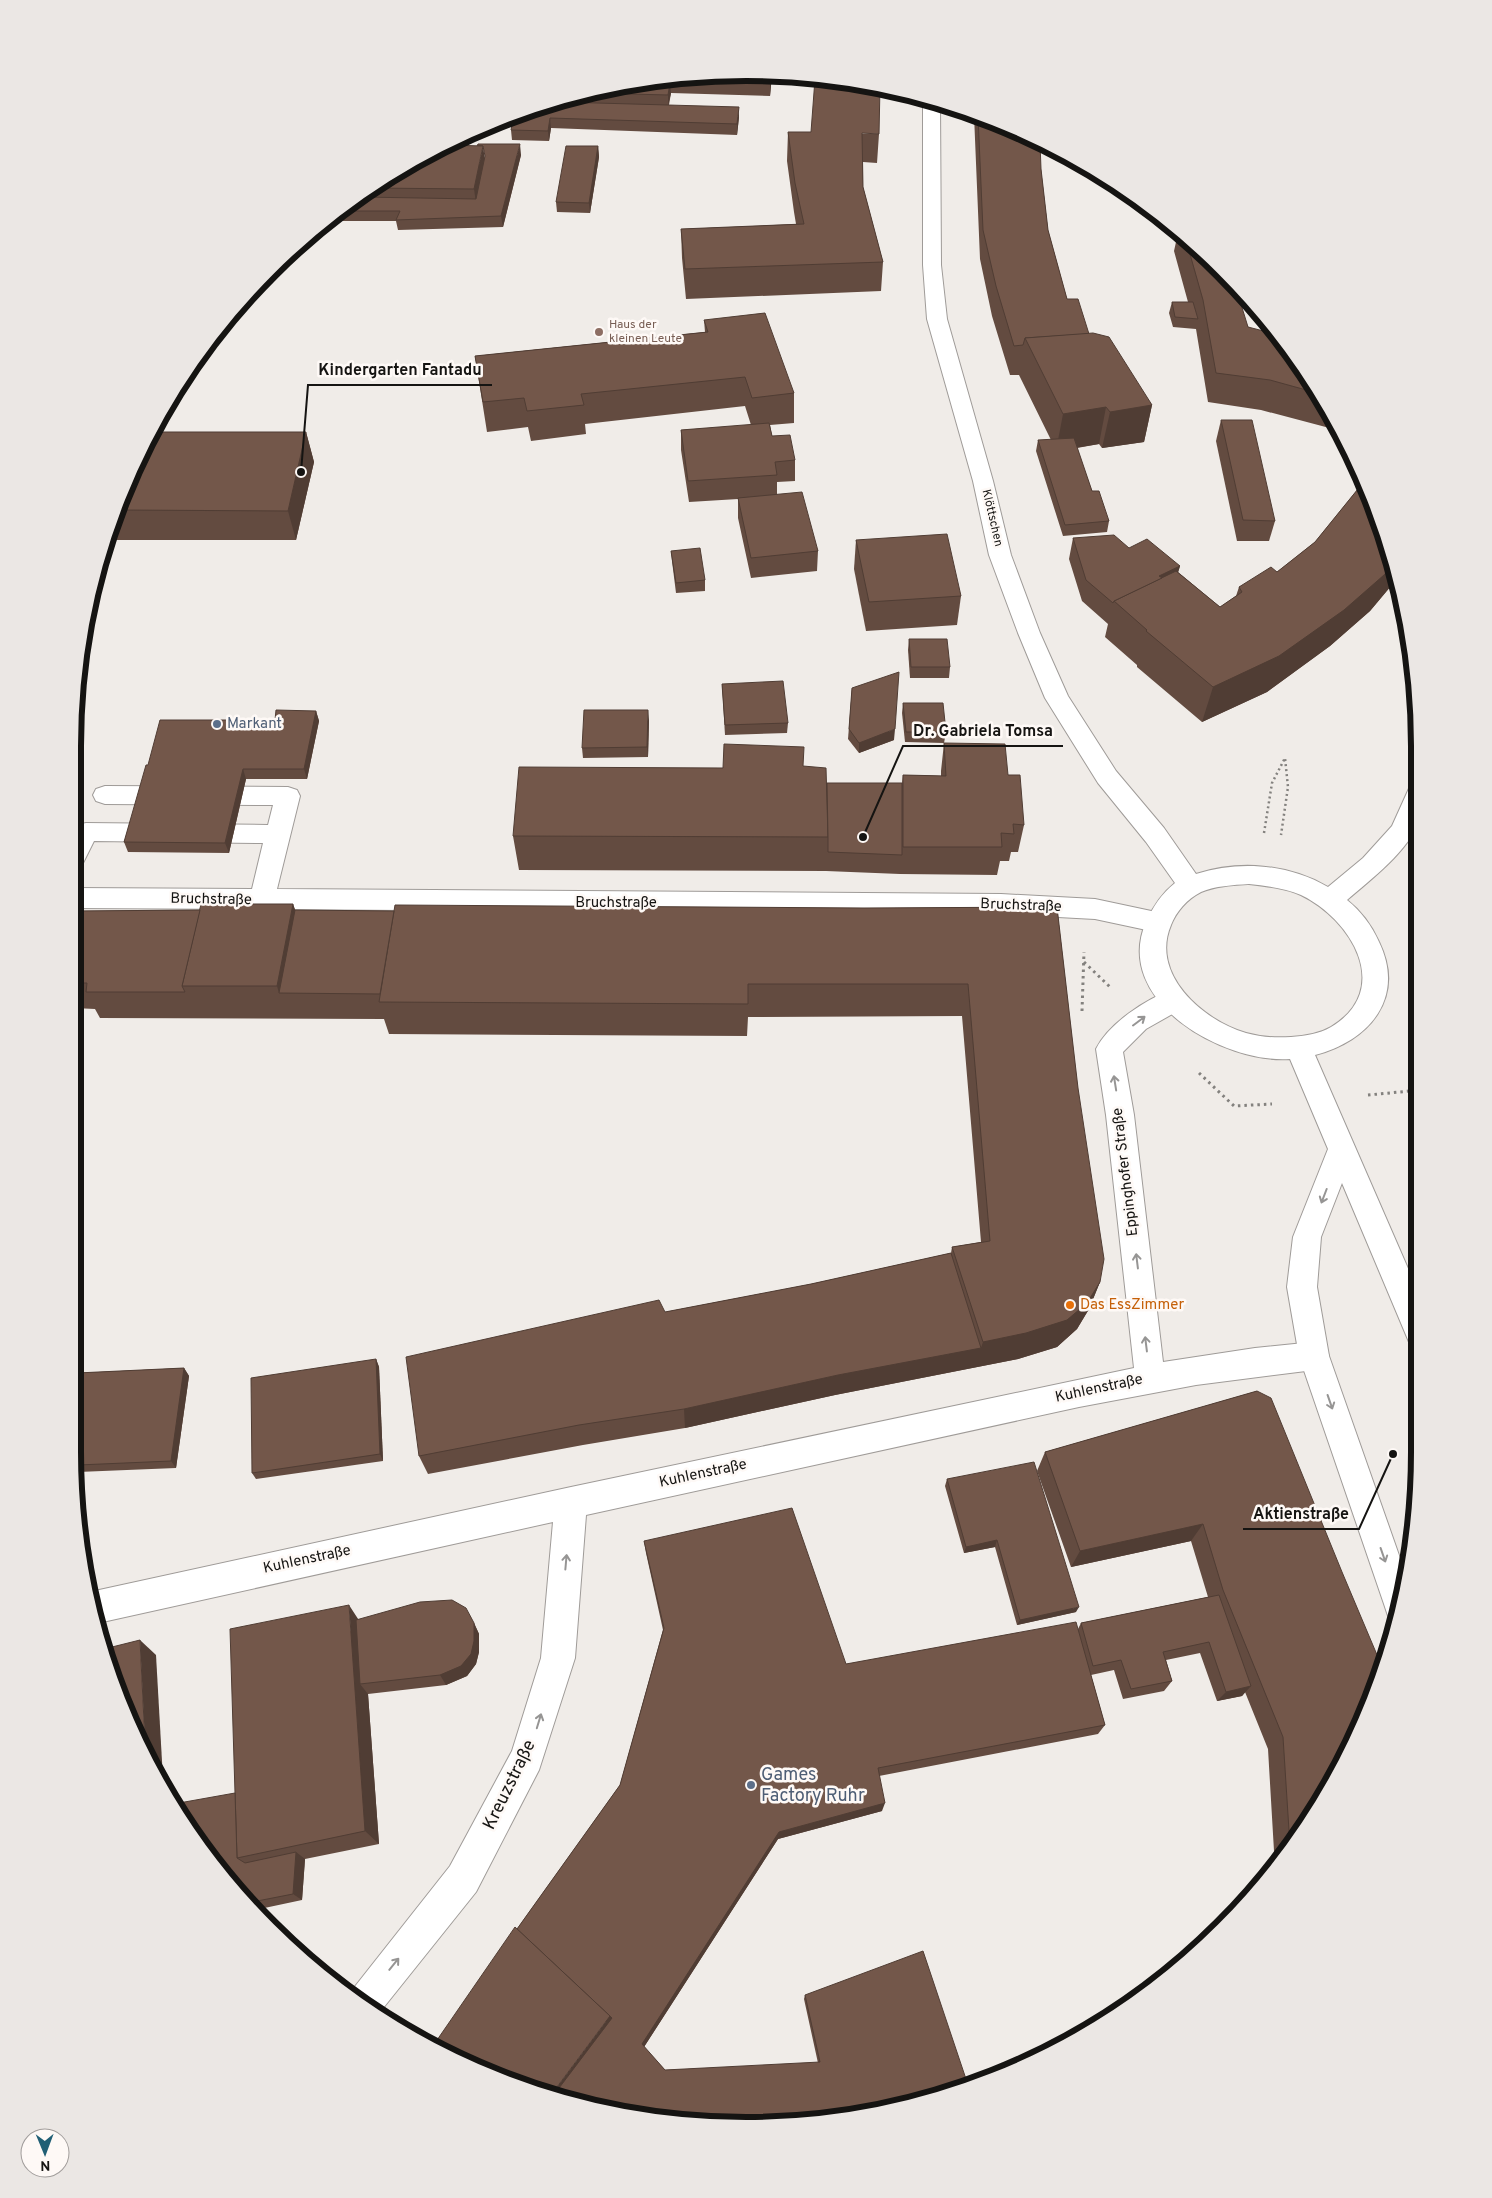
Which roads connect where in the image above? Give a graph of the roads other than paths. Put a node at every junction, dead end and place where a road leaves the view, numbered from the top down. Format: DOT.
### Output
graph roads {
  1 [pos="931,108"];
  2 [pos="105,795"];
  3 [pos="1411,811"];
  4 [pos="278,834"];
  5 [pos="81,842"];
  6 [pos="1191,886"];
  7 [pos="81,898"];
  8 [pos="262,901"];
  9 [pos="1328,901"];
  10 [pos="1156,922"];
  11 [pos="1174,1000"];
  12 [pos="1299,1048"];
  13 [pos="1341,1150"];
  14 [pos="1411,1311"];
  15 [pos="1314,1356"];
  16 [pos="1150,1378"];
  17 [pos="570,1502"];
  18 [pos="1396,1592"];
  19 [pos="100,1606"];
  20 [pos="367,1998"];
  1 -- 6 [label="main road, Klöttschen"];
  2 -- 4 [label="main road"];
  3 -- 9 [label="main road"];
  4 -- 5 [label="main road"];
  4 -- 8 [label="main road"];
  6 -- 9 [label="main road"];
  6 -- 10 [label="main road"];
  7 -- 8 [label="main road, Bruchstraße"];
  8 -- 10 [label="main road, Bruchstraße"];
  9 -- 12 [label="main road"];
  10 -- 11 [label="main road"];
  11 -- 12 [label="main road"];
  16 -- 11 [label="main road, Eppinghofer Straße, one-way"];
  12 -- 13 [label="main road"];
  13 -- 14 [label="main road"];
  13 -- 15 [label="main road, one-way"];
  15 -- 16 [label="main road, Kuhlenstraße"];
  15 -- 18 [label="main road, one-way"];
  16 -- 17 [label="main road, Kuhlenstraße"];
  17 -- 19 [label="main road, Kuhlenstraße"];
  20 -- 17 [label="main road, Kreuzstraße, one-way"];
}
